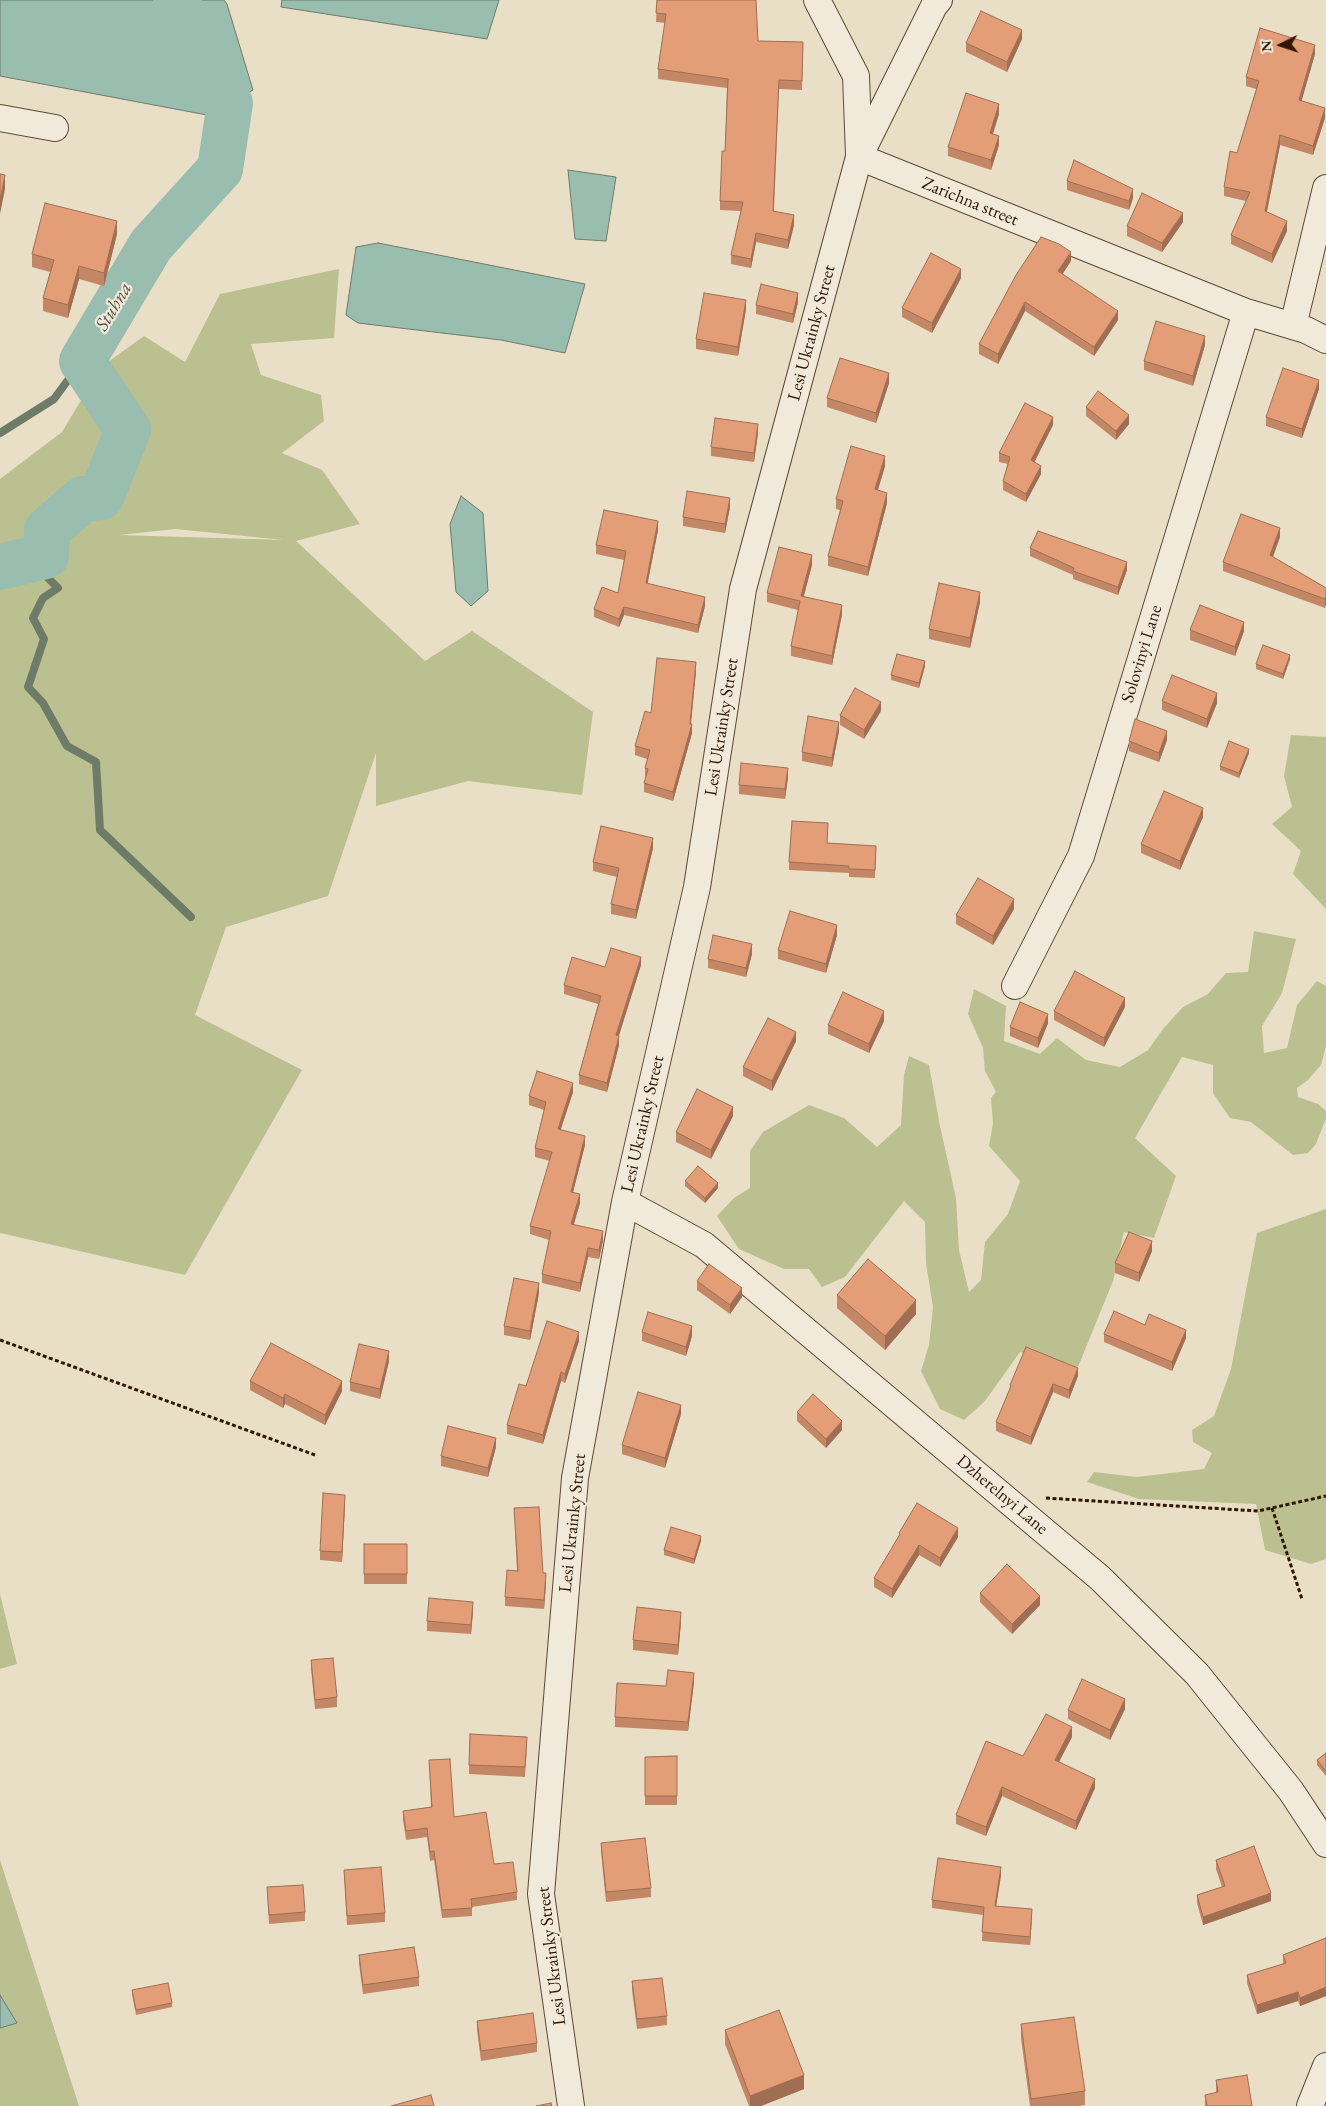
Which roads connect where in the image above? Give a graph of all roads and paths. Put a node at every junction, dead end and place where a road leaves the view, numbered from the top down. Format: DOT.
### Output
graph roads {
  1 [pos="817,0"];
  2 [pos="939,0"];
  3 [pos="0,118"];
  4 [pos="55,128"];
  5 [pos="859,157"];
  6 [pos="1326,188"];
  7 [pos="1246,312"];
  8 [pos="1293,326"];
  9 [pos="1326,340"];
  10 [pos="1015,986"];
  11 [pos="625,1202"];
  12 [pos="0,1340"];
  13 [pos="315,1455"];
  14 [pos="1326,1496"];
  15 [pos="1042,1498"];
  16 [pos="1272,1508"];
  17 [pos="1302,1599"];
  18 [pos="1326,1844"];
  19 [pos="1326,2066"];
  20 [pos="571,2106"];
  21 [pos="1310,2106"];
  1 -- 5 [label="street"];
  2 -- 5 [label="street"];
  3 -- 4 [label="street"];
  5 -- 7 [label="street, Zarichna street"];
  5 -- 11 [label="street, Lesi Ukrainky Street"];
  6 -- 8 [label="street"];
  7 -- 8 [label="street, Zarichna street"];
  7 -- 10 [label="street, Solovinyi Lane"];
  8 -- 9 [label="street, Zarichna street"];
  11 -- 18 [label="street, Dzherelnyi Lane"];
  11 -- 20 [label="street, Lesi Ukrainky Street"];
  12 -- 13 [label="path"];
  14 -- 16 [label="path"];
  15 -- 16 [label="path"];
  16 -- 17 [label="path"];
  19 -- 21 [label="street"];
}
